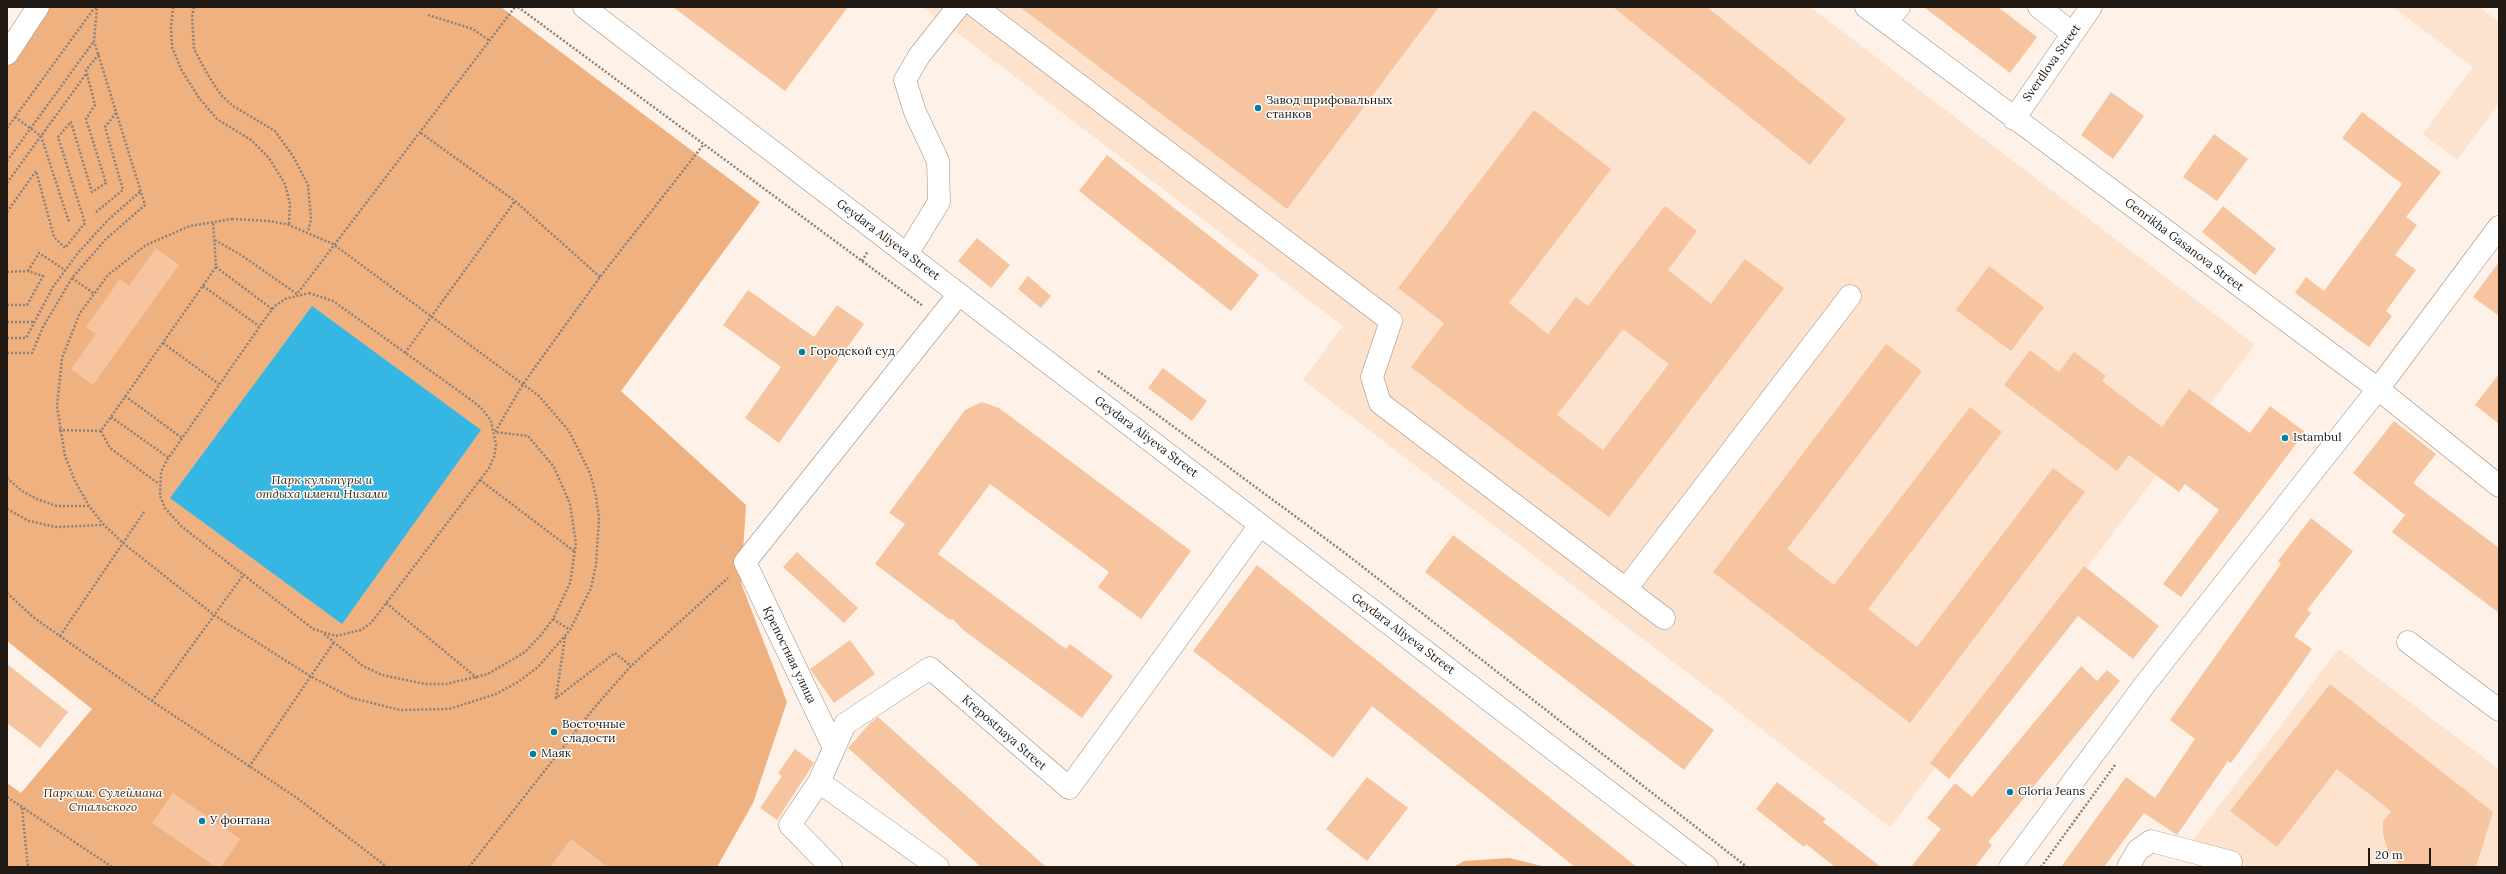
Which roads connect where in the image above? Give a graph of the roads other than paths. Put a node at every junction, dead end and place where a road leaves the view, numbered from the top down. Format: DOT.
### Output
graph roads {
  1 [pos="38,7"];
  2 [pos="584,7"];
  3 [pos="958,7"];
  4 [pos="976,7"];
  5 [pos="1866,7"];
  6 [pos="2039,7"];
  7 [pos="2091,7"];
  8 [pos="1893,15"];
  9 [pos="2072,33"];
  10 [pos="7,54"];
  11 [pos="2014,119"];
  12 [pos="2499,227"];
  13 [pos="907,254"];
  14 [pos="959,294"];
  15 [pos="1850,296"];
  16 [pos="2378,389"];
  17 [pos="2499,486"];
  18 [pos="1260,525"];
  19 [pos="1626,589"];
  20 [pos="1664,618"];
  21 [pos="2408,642"];
  22 [pos="2499,710"];
  23 [pos="834,748"];
  24 [pos="819,782"];
  25 [pos="2232,862"];
  26 [pos="830,867"];
  27 [pos="938,867"];
  28 [pos="1708,867"];
  29 [pos="2010,867"];
  30 [pos="2128,867"];
  1 -- 10 [label="street"];
  2 -- 13 [label="street, Geydara Aliyeva Street"];
  3 -- 13 [label="street"];
  4 -- 19 [label="street"];
  5 -- 8 [label="street, Genrikha Gasanova Street"];
  6 -- 9 [label="street"];
  7 -- 9 [label="street, Sverdlova Street"];
  8 -- 11 [label="street, Genrikha Gasanova Street"];
  9 -- 11 [label="street, Sverdlova Street"];
  11 -- 16 [label="street, Genrikha Gasanova Street"];
  12 -- 16 [label="street"];
  13 -- 14 [label="street, Geydara Aliyeva Street"];
  14 -- 18 [label="street, Geydara Aliyeva Street"];
  14 -- 23 [label="street, Крепостная улица"];
  15 -- 19 [label="street"];
  16 -- 17 [label="street, Genrikha Gasanova Street"];
  16 -- 29 [label="street"];
  18 -- 23 [label="street, Krepostnaya Street"];
  18 -- 28 [label="street, Geydara Aliyeva Street"];
  19 -- 20 [label="street"];
  21 -- 22 [label="street"];
  23 -- 24 [label="street, Krepostnaya Street"];
  24 -- 26 [label="street, Krepostnaya Street"];
  24 -- 27 [label="street"];
  25 -- 30 [label="street"];
}
